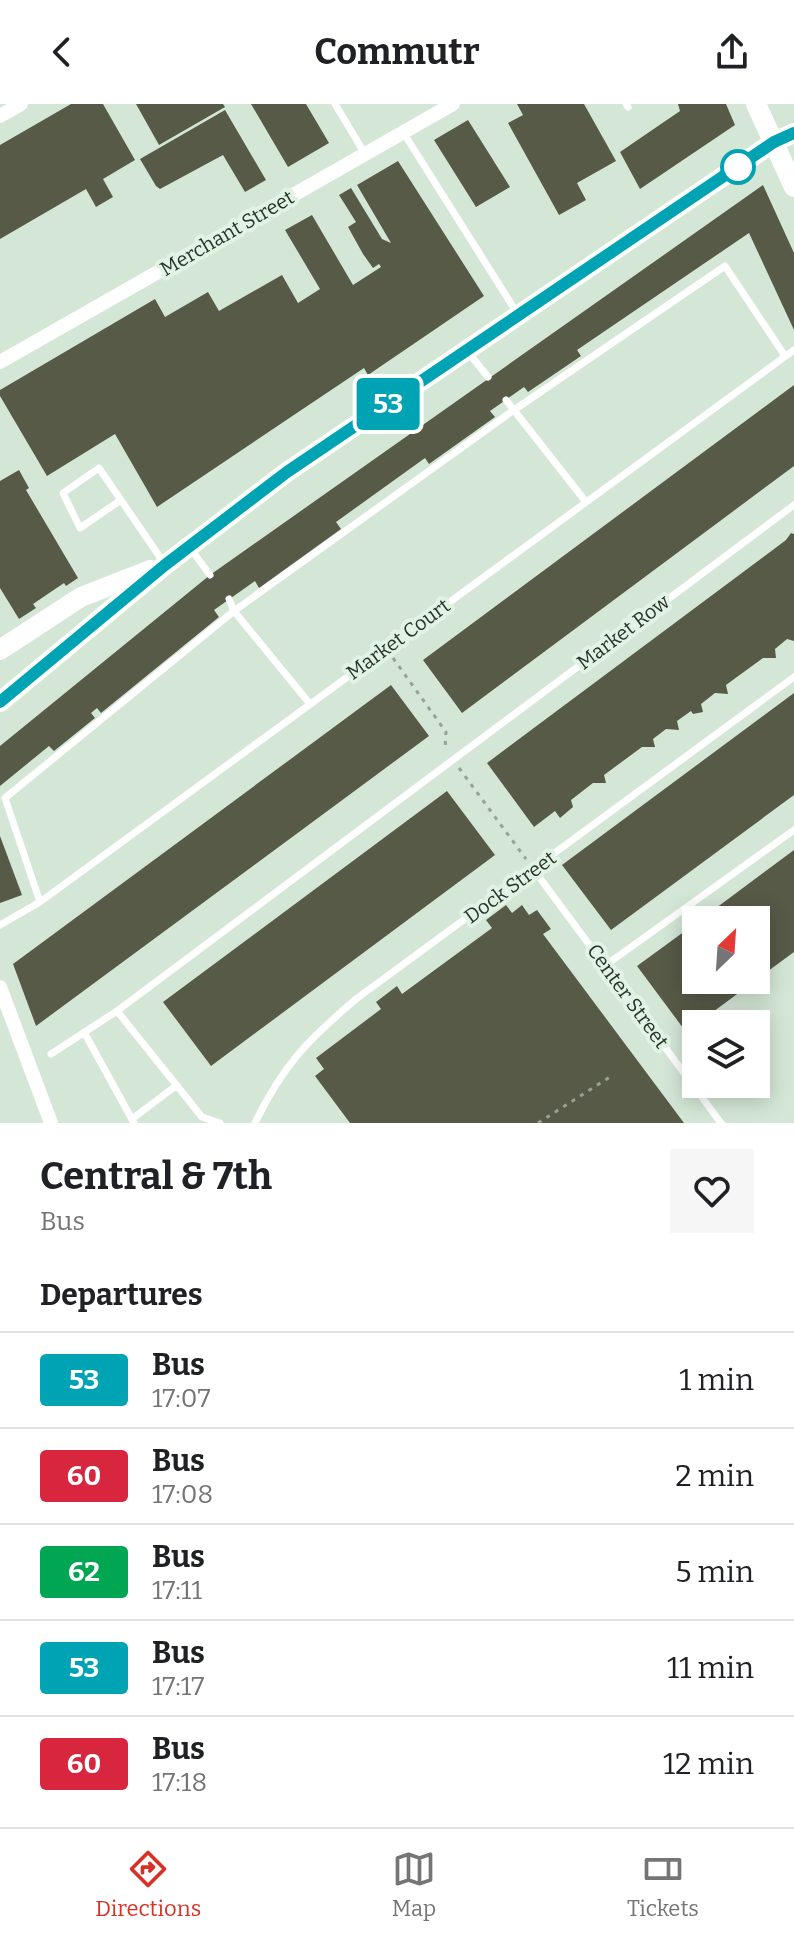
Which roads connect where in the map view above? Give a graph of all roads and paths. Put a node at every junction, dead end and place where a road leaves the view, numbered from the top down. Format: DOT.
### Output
graph roads {
  1 [pos="21,104"];
  2 [pos="335,104"];
  3 [pos="453,104"];
  4 [pos="756,104"];
  5 [pos="1,114"];
  6 [pos="403,132"];
  7 [pos="794,133"];
  8 [pos="774,142"];
  9 [pos="365,154"];
  10 [pos="794,187"];
  11 [pos="519,315"];
  12 [pos="794,350"];
  13 [pos="467,351"];
  14 [pos="785,356"];
  15 [pos="0,362"];
  16 [pos="488,377"];
  17 [pos="506,400"];
  18 [pos="514,410"];
  19 [pos="121,500"];
  20 [pos="586,502"];
  21 [pos="794,505"];
  22 [pos="189,546"];
  23 [pos="165,565"];
  24 [pos="210,575"];
  25 [pos="229,599"];
  26 [pos="234,611"];
  27 [pos="387,648"];
  28 [pos="0,650"];
  29 [pos="794,677"];
  30 [pos="0,702"];
  31 [pos="310,704"];
  32 [pos="445,749"];
  33 [pos="459,768"];
  34 [pos="794,830"];
  35 [pos="534,870"];
  36 [pos="40,902"];
  37 [pos="0,925"];
  38 [pos="606,965"];
  39 [pos="0,987"];
  40 [pos="117,1011"];
  41 [pos="84,1032"];
  42 [pos="51,1054"];
  43 [pos="613,1075"];
  44 [pos="177,1085"];
  45 [pos="133,1121"];
  46 [pos="51,1123"];
  47 [pos="220,1123"];
  48 [pos="255,1123"];
  49 [pos="538,1123"];
  50 [pos="721,1123"];
  1 -- 5 [label="street"];
  2 -- 9 [label="lane"];
  3 -- 6 [label="street, Merchant Street"];
  4 -- 8 [label="main road"];
  6 -- 9 [label="street, Merchant Street"];
  6 -- 11 [label="lane"];
  7 -- 8 [label="main road"];
  8 -- 10 [label="main road"];
  8 -- 11 [label="main road"];
  9 -- 15 [label="street, Merchant Street"];
  11 -- 13 [label="main road"];
  12 -- 14 [label="lane, Market Court"];
  13 -- 16 [label="lane"];
  13 -- 22 [label="main road"];
  14 -- 18 [label="lane"];
  14 -- 20 [label="lane, Market Court"];
  17 -- 18 [label="lane"];
  18 -- 20 [label="lane"];
  18 -- 26 [label="lane"];
  19 -- 19 [label="lane"];
  19 -- 23 [label="lane"];
  20 -- 27 [label="lane, Market Court"];
  21 -- 40 [label="lane, Market Row"];
  22 -- 23 [label="main road"];
  22 -- 24 [label="lane"];
  23 -- 28 [label="main road"];
  23 -- 30 [label="main road"];
  25 -- 26 [label="lane"];
  26 -- 31 [label="lane"];
  26 -- 36 [label="lane"];
  27 -- 31 [label="lane, Market Court"];
  27 -- 32 [label="path"];
  29 -- 35 [label="lane, Dock Street"];
  31 -- 36 [label="lane, Market Court"];
  33 -- 35 [label="path"];
  34 -- 38 [label="lane"];
  35 -- 38 [label="lane, Center Street"];
  35 -- 48 [label="lane, Dock Street"];
  36 -- 37 [label="lane, Market Court"];
  38 -- 50 [label="lane, Center Street"];
  39 -- 46 [label="street"];
  40 -- 41 [label="lane, Market Row"];
  40 -- 44 [label="lane"];
  41 -- 42 [label="lane, Market Row"];
  41 -- 45 [label="lane"];
  43 -- 49 [label="path"];
  44 -- 45 [label="lane"];
  44 -- 47 [label="lane"];
}
